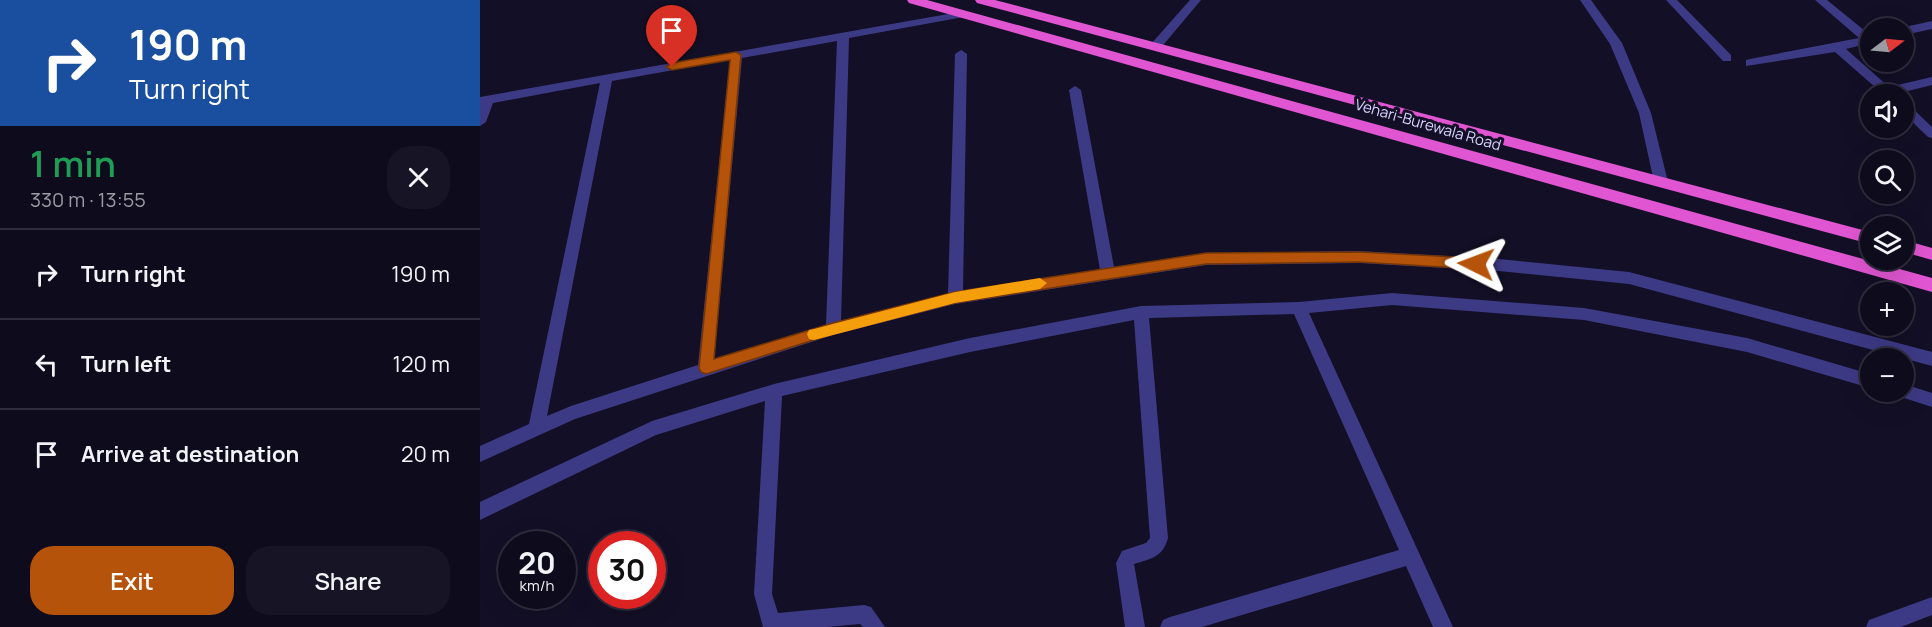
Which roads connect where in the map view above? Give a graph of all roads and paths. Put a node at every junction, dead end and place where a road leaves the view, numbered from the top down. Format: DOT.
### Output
graph roads {
  1 [pos="914,0"];
  2 [pos="984,0"];
  3 [pos="1196,0"];
  4 [pos="1585,0"];
  5 [pos="1671,0"];
  6 [pos="1820,0"];
  7 [pos="965,14"];
  8 [pos="1932,25"];
  9 [pos="1914,29"];
  10 [pos="1860,32"];
  11 [pos="843,36"];
  12 [pos="1860,42"];
  13 [pos="1155,47"];
  14 [pos="1837,48"];
  15 [pos="961,54"];
  16 [pos="736,55"];
  17 [pos="1727,58"];
  18 [pos="1750,63"];
  19 [pos="608,78"];
  20 [pos="1932,81"];
  21 [pos="1878,84"];
  22 [pos="1914,86"];
  23 [pos="1075,90"];
  24 [pos="484,100"];
  25 [pos="1914,117"];
  26 [pos="480,122"];
  27 [pos="1932,134"];
  28 [pos="1661,182"];
  29 [pos="1860,235"];
  30 [pos="1914,249"];
  31 [pos="1932,254"];
  32 [pos="1108,273"];
  33 [pos="1932,285"];
  34 [pos="955,298"];
  35 [pos="1299,308"];
  36 [pos="1141,312"];
  37 [pos="833,328"];
  38 [pos="1932,359"];
  39 [pos="706,368"];
  40 [pos="1860,378"];
  41 [pos="774,391"];
  42 [pos="1914,394"];
  43 [pos="1932,400"];
  44 [pos="536,429"];
  45 [pos="480,454"];
  46 [pos="480,510"];
  47 [pos="1411,555"];
  48 [pos="1929,613"];
  49 [pos="875,627"];
  50 [pos="1135,627"];
  51 [pos="1170,627"];
  52 [pos="1443,627"];
  53 [pos="1876,627"];
  1 -- 7 [label="highway, Vehari-Burewala Road"];
  2 -- 13 [label="highway, Vehari-Burewala Road"];
  3 -- 13 [label="street"];
  4 -- 28 [label="street"];
  5 -- 17 [label="street"];
  6 -- 10 [label="street"];
  7 -- 11 [label="street"];
  7 -- 33 [label="highway, Vehari-Burewala Road"];
  8 -- 9 [label="street"];
  11 -- 16 [label="street"];
  11 -- 37 [label="street"];
  12 -- 14 [label="street"];
  13 -- 28 [label="highway, Vehari-Burewala Road"];
  14 -- 18 [label="street"];
  14 -- 21 [label="street"];
  15 -- 34 [label="street"];
  16 -- 19 [label="street"];
  16 -- 39 [label="street"];
  19 -- 24 [label="street"];
  19 -- 44 [label="street"];
  20 -- 22 [label="street"];
  23 -- 32 [label="street"];
  24 -- 26 [label="street"];
  25 -- 27 [label="street"];
  28 -- 29 [label="highway, Vehari-Burewala Road"];
  30 -- 31 [label="highway"];
  32 -- 34 [label="street"];
  32 -- 38 [label="street"];
  34 -- 37 [label="street"];
  35 -- 36 [label="street"];
  35 -- 40 [label="street"];
  35 -- 47 [label="street"];
  36 -- 41 [label="street"];
  36 -- 50 [label="street"];
  37 -- 39 [label="street"];
  39 -- 44 [label="street"];
  41 -- 46 [label="street"];
  41 -- 49 [label="street"];
  42 -- 43 [label="street"];
  44 -- 45 [label="street"];
  47 -- 51 [label="street"];
  47 -- 52 [label="street"];
  48 -- 53 [label="street"];
}
